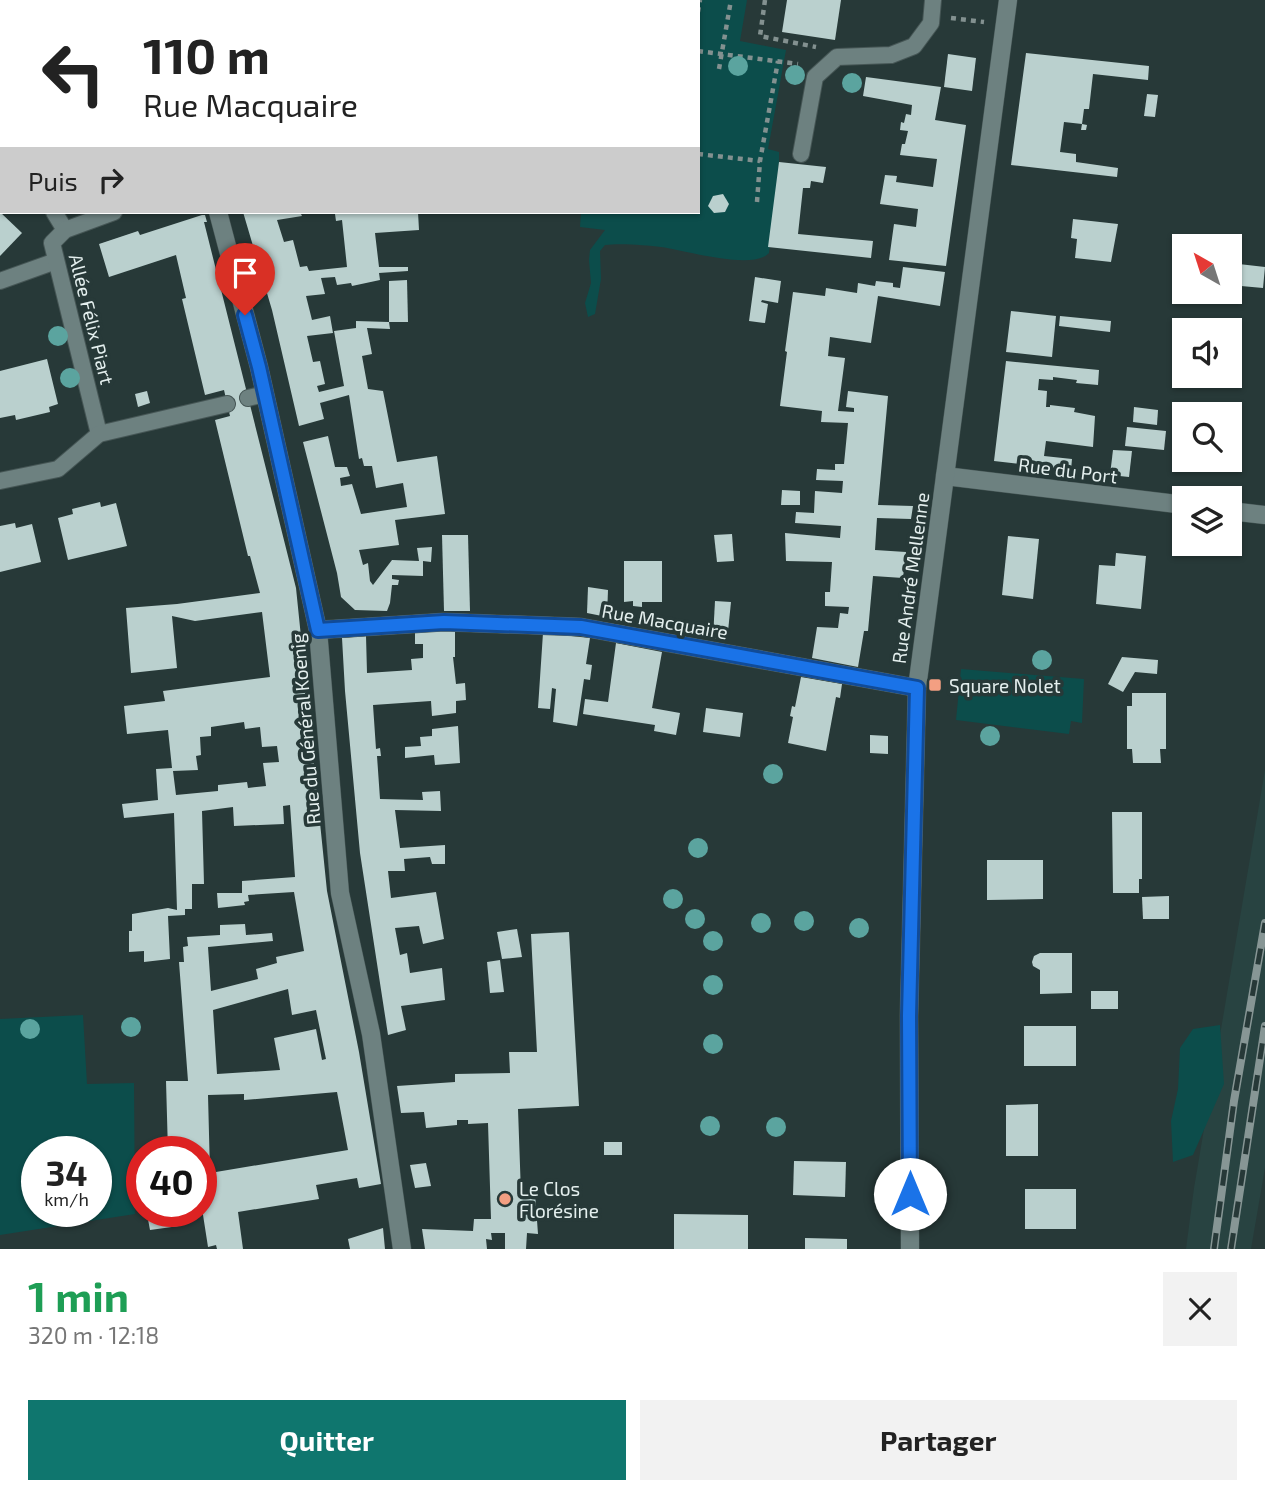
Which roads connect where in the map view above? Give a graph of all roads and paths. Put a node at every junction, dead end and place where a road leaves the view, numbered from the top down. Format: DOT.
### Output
graph roads {
  1 [pos="731,0"];
  2 [pos="765,0"];
  3 [pos="1008,0"];
  4 [pos="932,8"];
  5 [pos="1006,27"];
  6 [pos="700,51"];
  7 [pos="722,54"];
  8 [pos="778,61"];
  9 [pos="832,63"];
  10 [pos="719,69"];
  11 [pos="700,154"];
  12 [pos="801,154"];
  13 [pos="760,161"];
  14 [pos="757,202"];
  15 [pos="55,214"];
  16 [pos="109,214"];
  17 [pos="218,214"];
  18 [pos="65,230"];
  19 [pos="56,261"];
  20 [pos="0,281"];
  21 [pos="227,404"];
  22 [pos="99,434"];
  23 [pos="945,476"];
  24 [pos="0,481"];
  25 [pos="1172,503"];
  26 [pos="1242,512"];
  27 [pos="1265,515"];
  28 [pos="318,630"];
  29 [pos="917,688"];
  30 [pos="402,1249"];
  31 [pos="910,1249"];
  1 -- 7 [label="path"];
  2 -- 9 [label="path"];
  3 -- 5 [label="street, Rue André Mellenne"];
  4 -- 5 [label="path"];
  4 -- 9 [label="lane"];
  5 -- 23 [label="street, Rue André Mellenne"];
  6 -- 7 [label="path"];
  7 -- 8 [label="path"];
  7 -- 10 [label="path"];
  8 -- 9 [label="path"];
  8 -- 13 [label="path"];
  9 -- 12 [label="lane"];
  11 -- 13 [label="path"];
  13 -- 14 [label="path"];
  15 -- 18 [label="lane"];
  16 -- 18 [label="lane, Allée Félix Piart"];
  17 -- 28 [label="street, Rue du Général Koenig"];
  18 -- 19 [label="lane, Allée Félix Piart"];
  19 -- 20 [label="lane"];
  19 -- 22 [label="lane, Allée Félix Piart"];
  21 -- 22 [label="lane"];
  22 -- 24 [label="lane"];
  23 -- 25 [label="street, Rue du Port"];
  23 -- 29 [label="street, Rue André Mellenne"];
  26 -- 27 [label="street"];
  28 -- 29 [label="street, Rue Macquaire"];
  28 -- 30 [label="street, Rue du Général Koenig"];
  29 -- 31 [label="street, Rue André Mellenne"];
}
